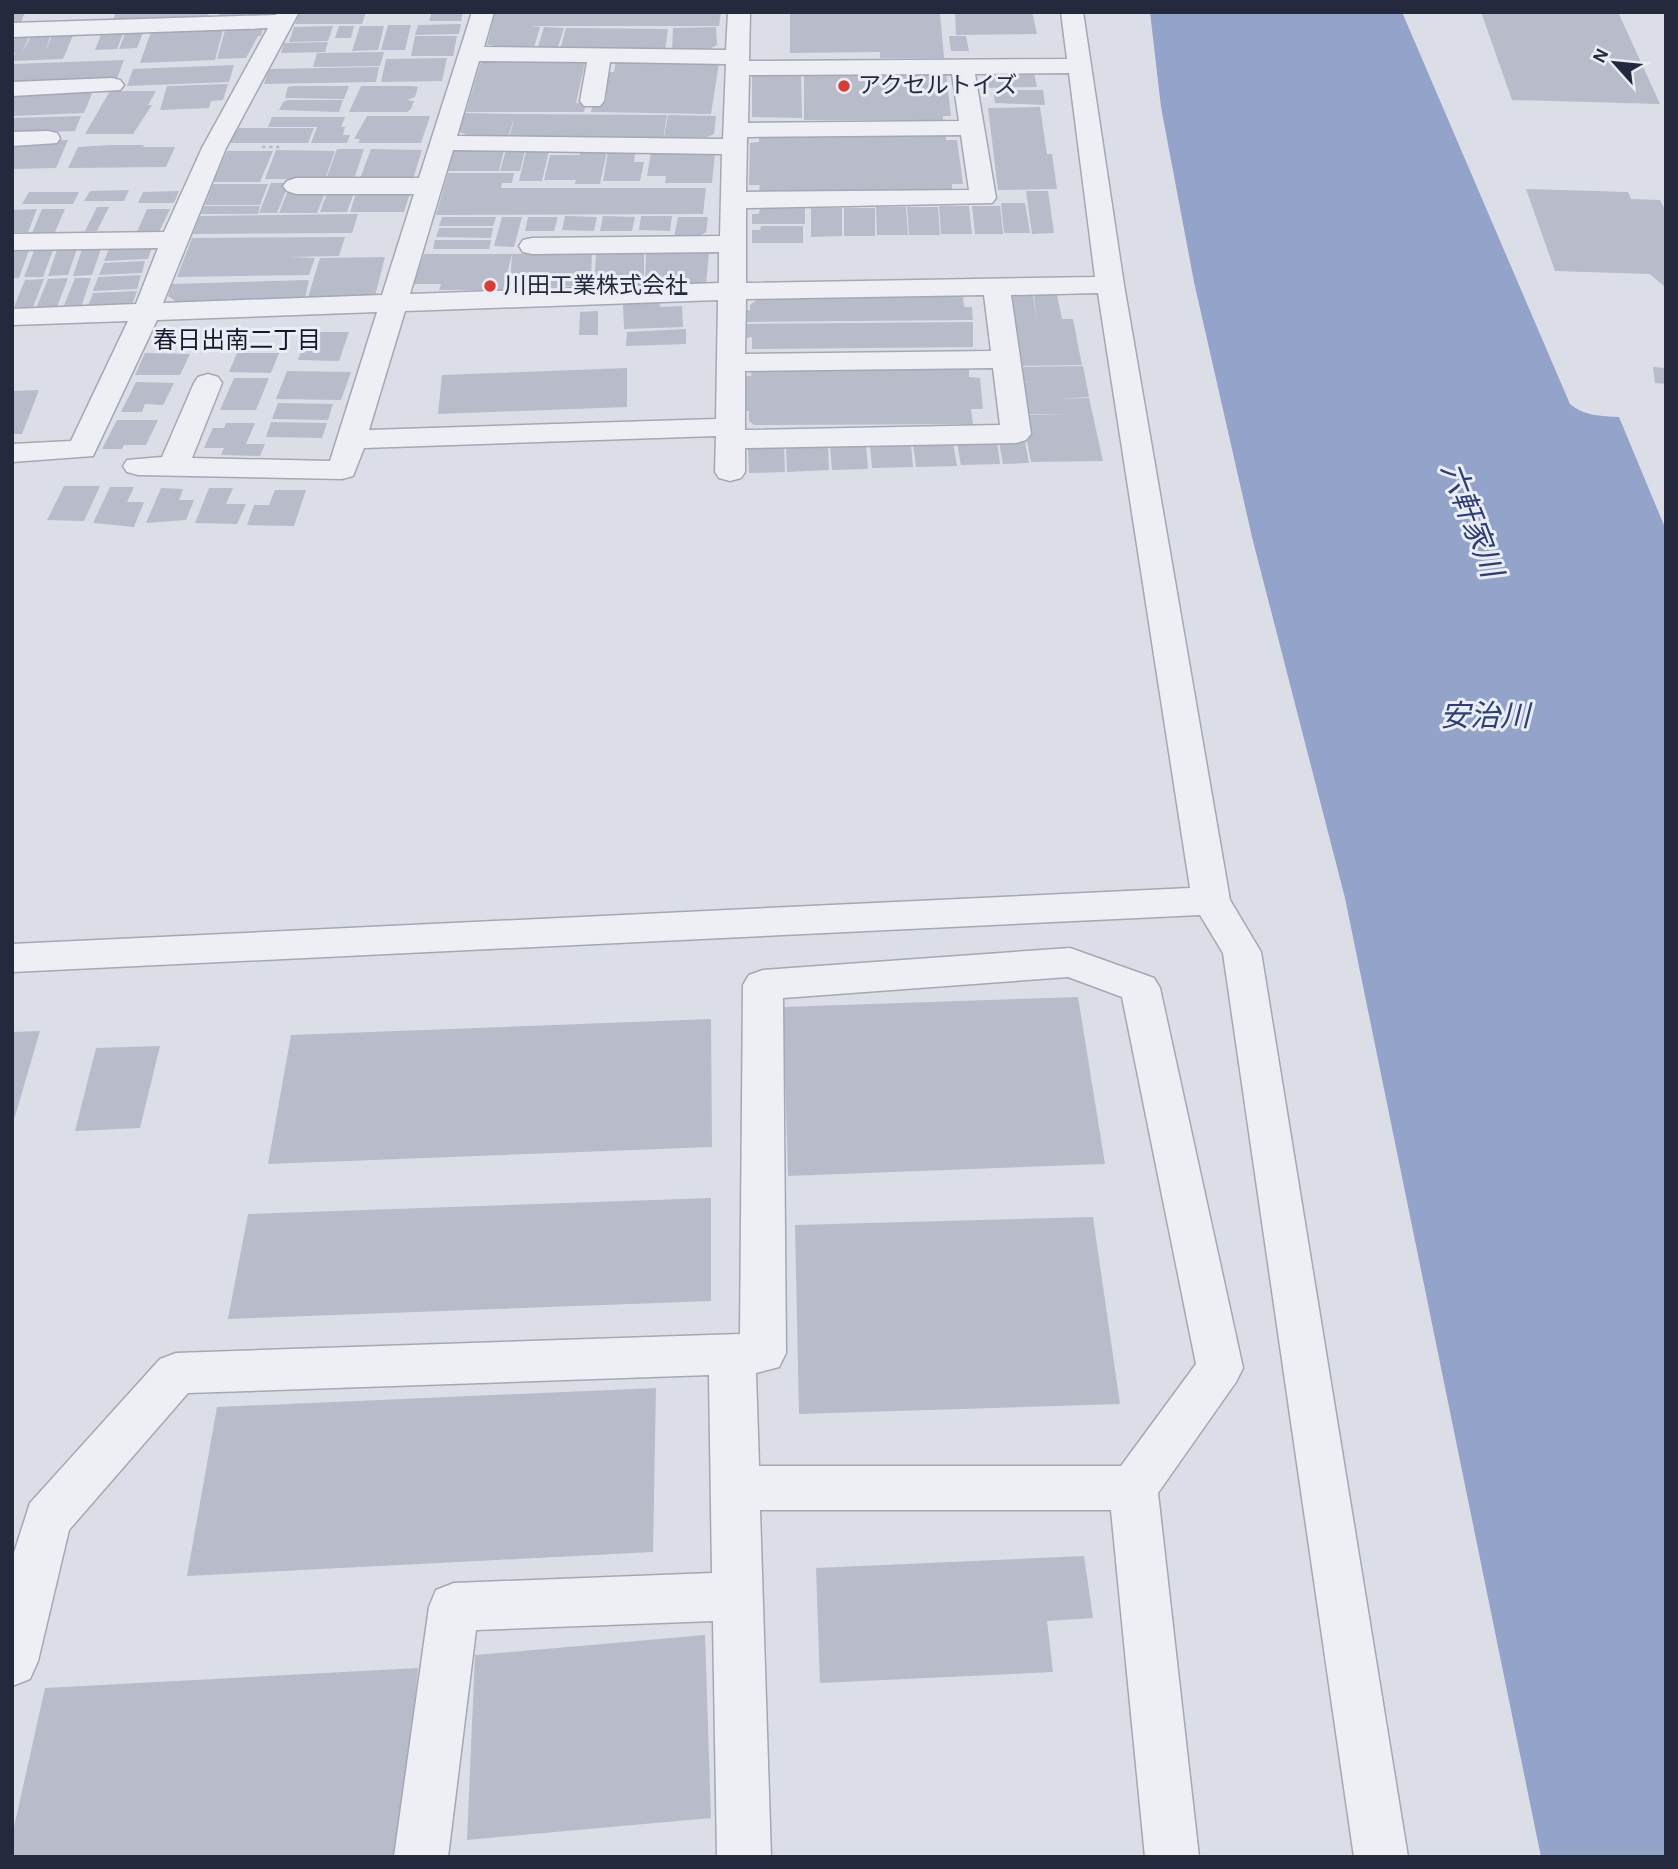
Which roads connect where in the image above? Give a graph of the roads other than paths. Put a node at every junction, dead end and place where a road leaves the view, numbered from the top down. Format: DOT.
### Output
graph roads {
  1 [pos="483,12"];
  2 [pos="739,12"];
  3 [pos="1072,12"];
  4 [pos="285,17"];
  5 [pos="12,30"];
  6 [pos="471,54"];
  7 [pos="600,55"];
  8 [pos="736,62"];
  9 [pos="962,66"];
  10 [pos="1078,66"];
  11 [pos="113,85"];
  12 [pos="12,89"];
  13 [pos="592,101"];
  14 [pos="972,128"];
  15 [pos="48,138"];
  16 [pos="734,138"];
  17 [pos="12,139"];
  18 [pos="445,144"];
  19 [pos="296,186"];
  20 [pos="430,186"];
  21 [pos="733,200"];
  22 [pos="174,240"];
  23 [pos="12,242"];
  24 [pos="732,244"];
  25 [pos="532,246"];
  26 [pos="1110,285"];
  27 [pos="996,286"];
  28 [pos="731,291"];
  29 [pos="394,305"];
  30 [pos="146,313"];
  31 [pos="12,317"];
  32 [pos="1006,359"];
  33 [pos="731,363"];
  34 [pos="208,383"];
  35 [pos="730,433"];
  36 [pos="351,439"];
  37 [pos="12,453"];
  38 [pos="138,466"];
  39 [pos="173,467"];
  40 [pos="730,472"];
  41 [pos="1211,901"];
  42 [pos="12,958"];
  43 [pos="732,1355"];
  44 [pos="1133,1488"];
  45 [pos="735,1489"];
  46 [pos="737,1596"];
  47 [pos="12,1661"];
  48 [pos="421,1857"];
  49 [pos="744,1857"];
  50 [pos="1172,1857"];
  51 [pos="1381,1857"];
  1 -- 6 [label="street"];
  2 -- 8 [label="street"];
  3 -- 10 [label="street"];
  4 -- 5 [label="street"];
  4 -- 22 [label="street"];
  6 -- 7 [label="street"];
  6 -- 18 [label="street"];
  7 -- 8 [label="street"];
  7 -- 13 [label="street"];
  8 -- 9 [label="street"];
  8 -- 16 [label="street"];
  9 -- 10 [label="street"];
  9 -- 14 [label="street"];
  10 -- 26 [label="street"];
  11 -- 12 [label="street"];
  14 -- 16 [label="street"];
  14 -- 21 [label="street"];
  15 -- 17 [label="street"];
  16 -- 18 [label="street"];
  16 -- 21 [label="street"];
  18 -- 20 [label="street"];
  19 -- 20 [label="street"];
  20 -- 29 [label="street"];
  21 -- 24 [label="street"];
  22 -- 23 [label="street"];
  22 -- 30 [label="street"];
  24 -- 25 [label="street"];
  24 -- 28 [label="street"];
  26 -- 27 [label="street"];
  26 -- 41 [label="street"];
  27 -- 28 [label="street"];
  27 -- 32 [label="street"];
  28 -- 29 [label="street"];
  28 -- 33 [label="street"];
  29 -- 30 [label="street"];
  29 -- 36 [label="street"];
  30 -- 31 [label="street"];
  30 -- 37 [label="street"];
  32 -- 33 [label="street"];
  32 -- 35 [label="street"];
  33 -- 35 [label="street"];
  34 -- 39 [label="street"];
  35 -- 36 [label="street"];
  35 -- 40 [label="street"];
  36 -- 39 [label="street"];
  38 -- 39 [label="street"];
  41 -- 42 [label="street"];
  41 -- 51 [label="street"];
  43 -- 44 [label="street"];
  43 -- 45 [label="street"];
  43 -- 47 [label="street"];
  44 -- 45 [label="street"];
  44 -- 50 [label="street"];
  45 -- 46 [label="street"];
  46 -- 48 [label="street"];
  46 -- 49 [label="street"];
}
